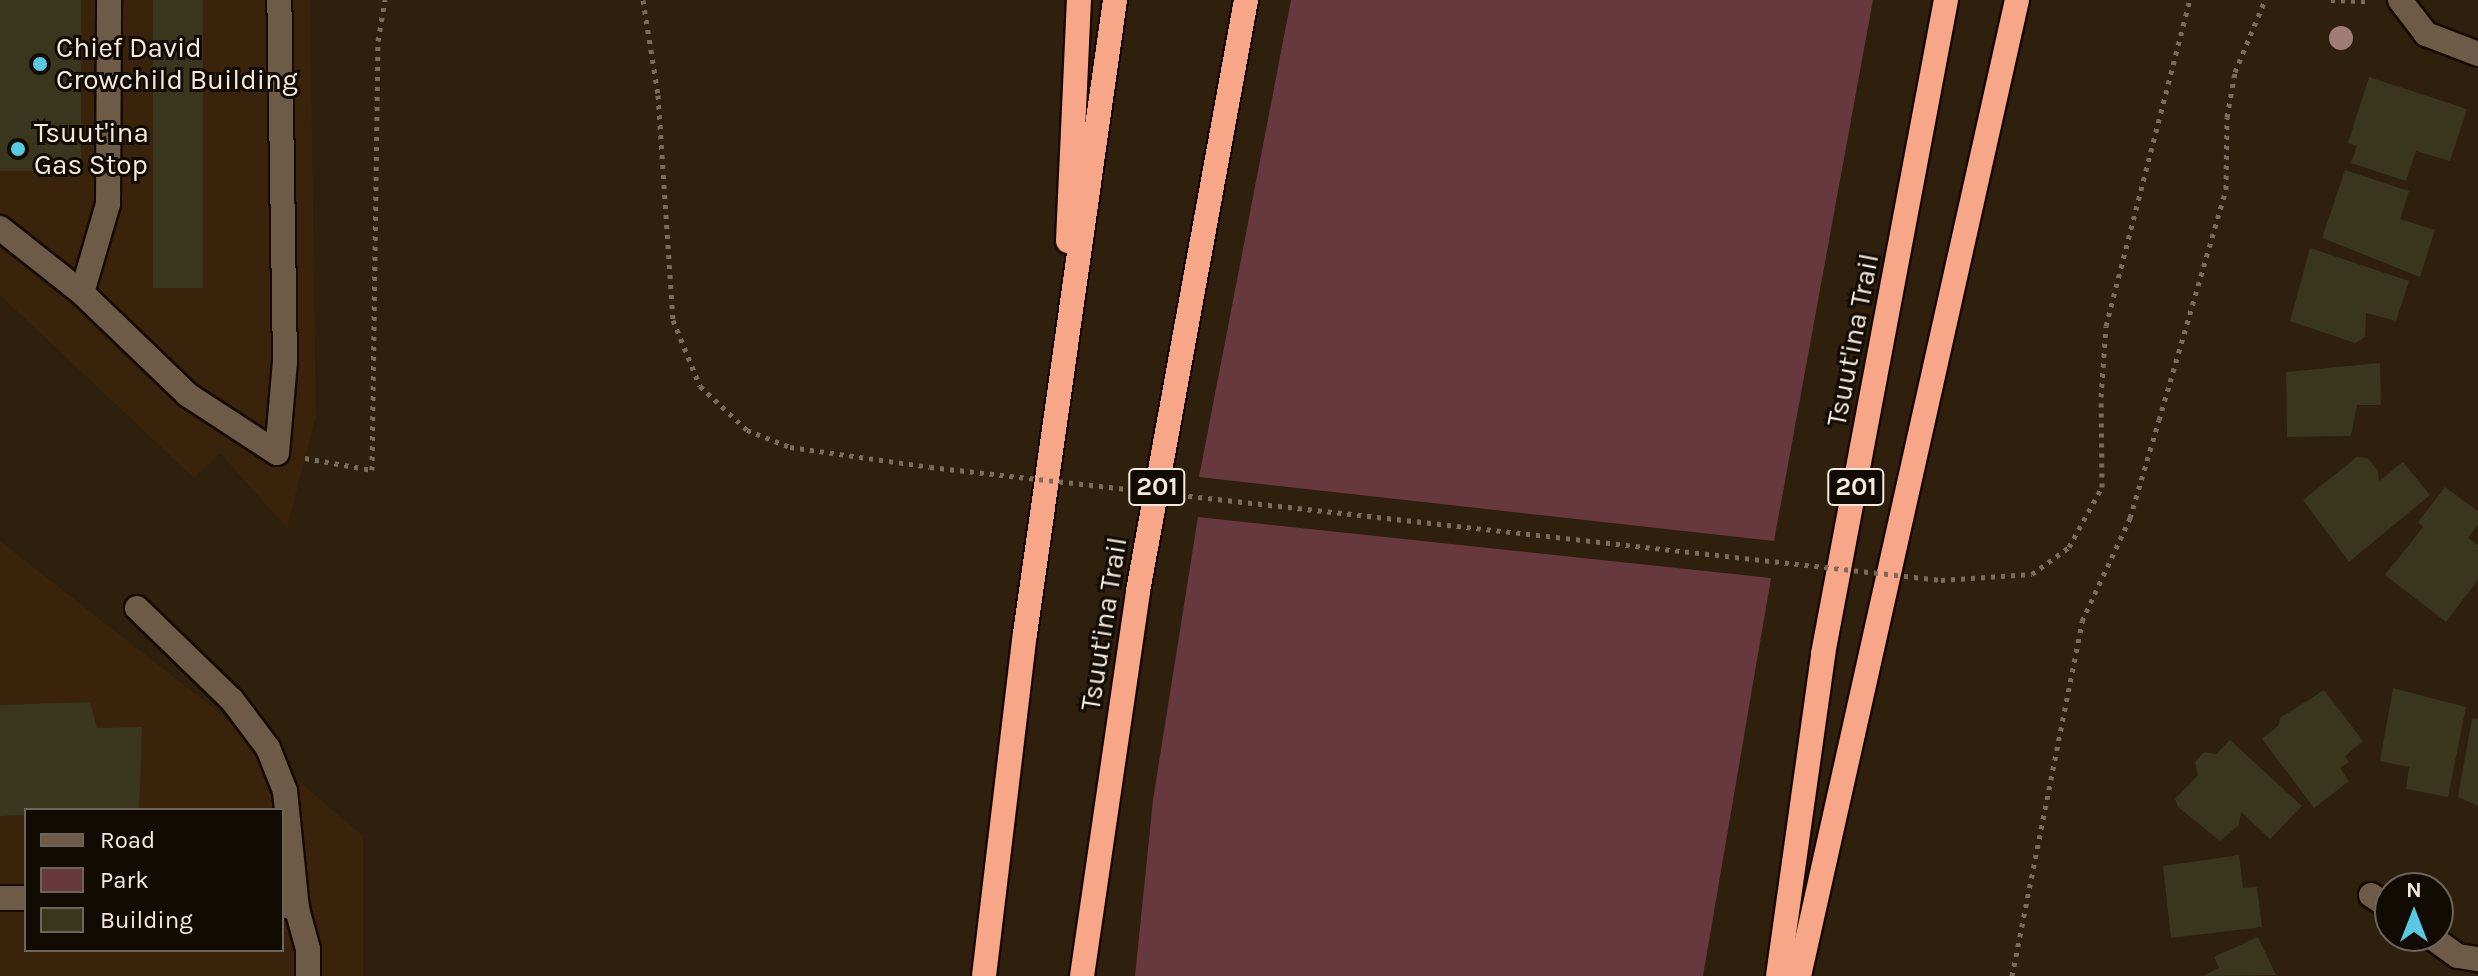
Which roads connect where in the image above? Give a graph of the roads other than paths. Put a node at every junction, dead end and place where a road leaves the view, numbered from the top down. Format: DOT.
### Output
graph roads {
  1 [pos="109,0"];
  2 [pos="279,0"];
  3 [pos="1079,0"];
  4 [pos="1115,0"];
  5 [pos="1246,0"];
  6 [pos="1946,0"];
  7 [pos="2017,0"];
  8 [pos="2400,0"];
  9 [pos="2478,54"];
  10 [pos="0,228"];
  11 [pos="82,293"];
  12 [pos="1062,381"];
  13 [pos="137,608"];
  14 [pos="0,898"];
  15 [pos="24,898"];
  16 [pos="289,907"];
  17 [pos="2452,952"];
  18 [pos="2478,959"];
  19 [pos="308,976"];
  20 [pos="984,976"];
  21 [pos="1082,976"];
  22 [pos="1778,976"];
  23 [pos="1799,976"];
  1 -- 11 [label="street"];
  2 -- 11 [label="street"];
  3 -- 12 [label="highway"];
  4 -- 12 [label="highway"];
  5 -- 21 [label="highway, Tsuut'ina Trail / 201"];
  6 -- 22 [label="highway, Tsuut'ina Trail / 201"];
  7 -- 23 [label="highway"];
  8 -- 9 [label="street"];
  10 -- 11 [label="street"];
  12 -- 20 [label="highway"];
  13 -- 16 [label="street"];
  14 -- 15 [label="street"];
  16 -- 19 [label="street"];
  17 -- 18 [label="street"];
}
